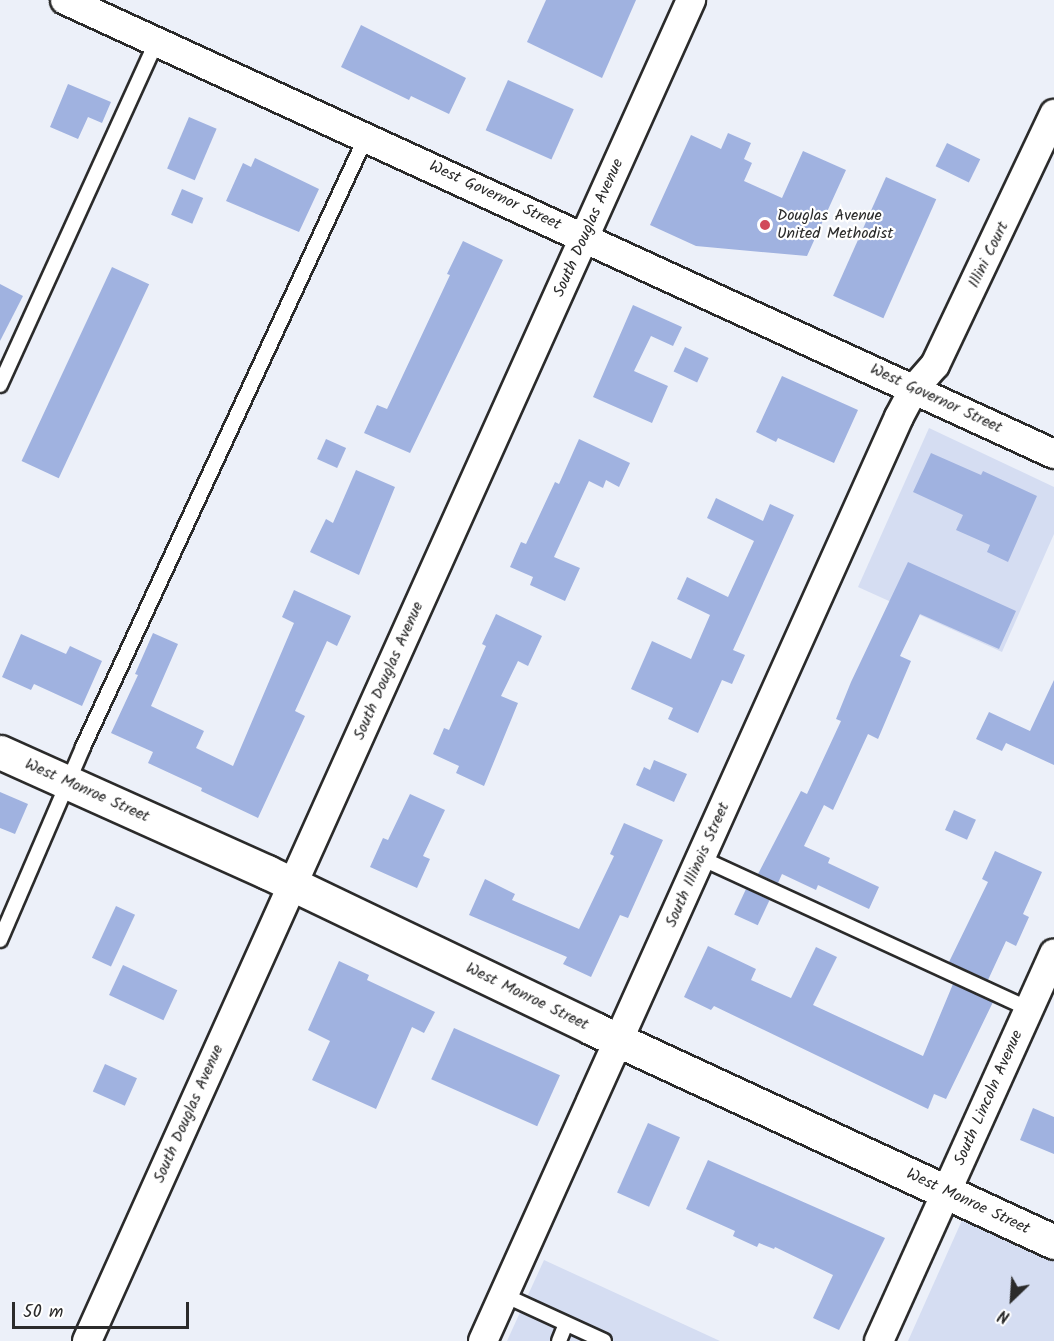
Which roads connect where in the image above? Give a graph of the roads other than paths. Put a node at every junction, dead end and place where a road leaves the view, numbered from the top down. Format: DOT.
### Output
graph roads {
  1 [pos="65,0"];
  2 [pos="691,0"];
  3 [pos="157,41"];
  4 [pos="1054,114"];
  5 [pos="366,137"];
  6 [pos="585,237"];
  7 [pos="0,386"];
  8 [pos="914,389"];
  9 [pos="1054,454"];
  10 [pos="0,752"];
  11 [pos="68,782"];
  12 [pos="701,858"];
  13 [pos="293,884"];
  14 [pos="0,940"];
  15 [pos="1054,954"];
  16 [pos="1029,1009"];
  17 [pos="619,1040"];
  18 [pos="946,1192"];
  19 [pos="1054,1242"];
  20 [pos="504,1296"];
  21 [pos="566,1324"];
  22 [pos="87,1341"];
  23 [pos="483,1341"];
  24 [pos="559,1341"];
  25 [pos="604,1341"];
  26 [pos="879,1341"];
  1 -- 3 [label="street, West Governor Street"];
  2 -- 6 [label="street, South Douglas Avenue"];
  3 -- 5 [label="street, West Governor Street"];
  3 -- 7 [label="lane"];
  4 -- 8 [label="street, Illini Court"];
  5 -- 6 [label="street, West Governor Street"];
  5 -- 11 [label="lane"];
  6 -- 8 [label="street, West Governor Street"];
  6 -- 13 [label="street, South Douglas Avenue"];
  8 -- 9 [label="street, West Governor Street"];
  8 -- 12 [label="street, South Illinois Street"];
  10 -- 11 [label="street, West Monroe Street"];
  11 -- 13 [label="street, West Monroe Street"];
  11 -- 14 [label="lane"];
  12 -- 16 [label="lane"];
  12 -- 17 [label="street, South Illinois Street"];
  13 -- 17 [label="street, West Monroe Street"];
  13 -- 22 [label="street, South Douglas Avenue"];
  15 -- 16 [label="street, South Lincoln Avenue"];
  16 -- 18 [label="street, South Lincoln Avenue"];
  17 -- 18 [label="street, West Monroe Street"];
  17 -- 20 [label="street, South Illinois Street"];
  18 -- 19 [label="street, West Monroe Street"];
  18 -- 26 [label="street, South Lincoln Avenue"];
  20 -- 21 [label="lane"];
  20 -- 23 [label="street, South Illinois Street"];
  21 -- 24 [label="lane"];
  21 -- 25 [label="lane"];
}
